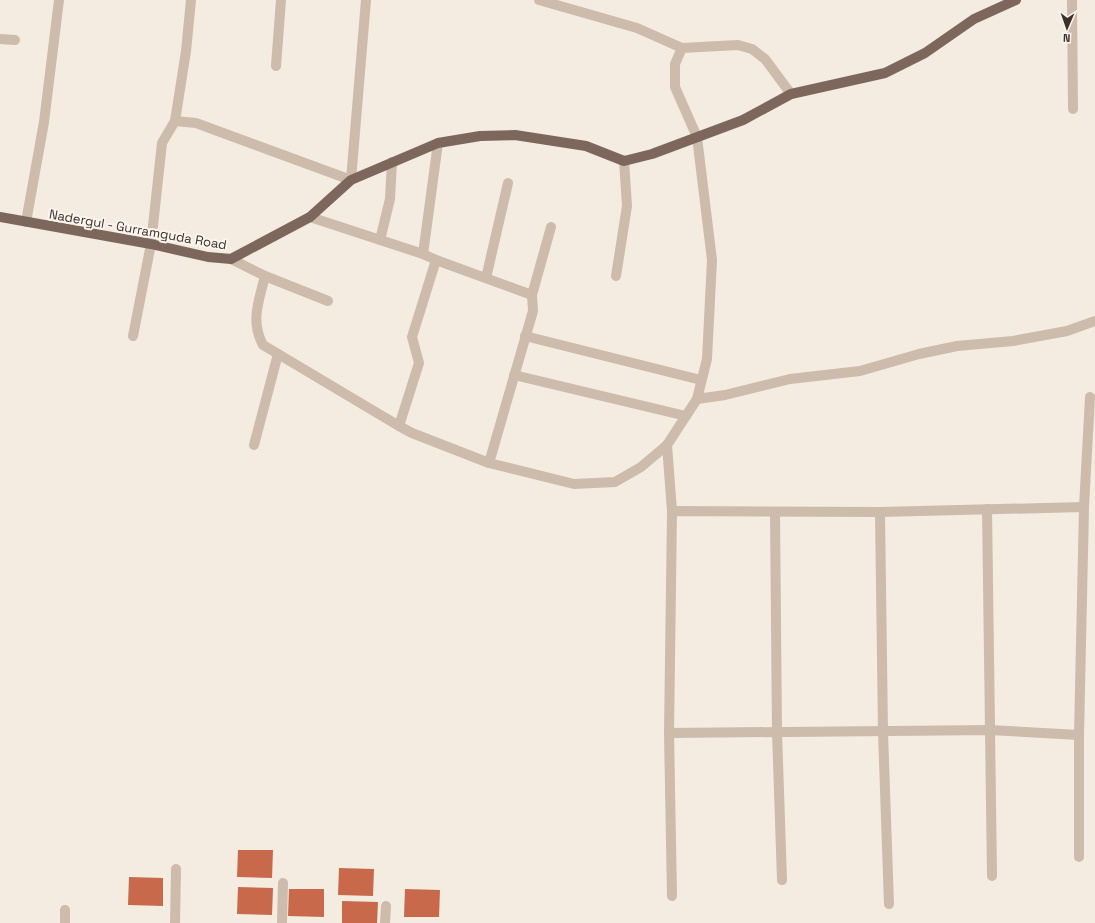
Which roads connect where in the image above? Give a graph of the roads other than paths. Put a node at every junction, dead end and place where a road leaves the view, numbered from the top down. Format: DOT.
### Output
graph roads {
  1 [pos="59,0"];
  2 [pos="191,0"];
  3 [pos="281,0"];
  4 [pos="366,0"];
  5 [pos="539,0"];
  6 [pos="1016,0"];
  7 [pos="1072,0"];
  8 [pos="0,39"];
  9 [pos="15,40"];
  10 [pos="682,48"];
  11 [pos="276,66"];
  12 [pos="791,94"];
  13 [pos="1074,109"];
  14 [pos="175,121"];
  15 [pos="696,137"];
  16 [pos="438,142"];
  17 [pos="624,161"];
  18 [pos="392,162"];
  19 [pos="351,180"];
  20 [pos="508,183"];
  21 [pos="0,217"];
  22 [pos="310,217"];
  23 [pos="26,222"];
  24 [pos="551,227"];
  25 [pos="380,240"];
  26 [pos="151,244"];
  27 [pos="424,254"];
  28 [pos="231,259"];
  29 [pos="436,260"];
  30 [pos="265,276"];
  31 [pos="616,276"];
  32 [pos="486,278"];
  33 [pos="532,295"];
  34 [pos="328,301"];
  35 [pos="1095,321"];
  36 [pos="133,336"];
  37 [pos="525,336"];
  38 [pos="278,354"];
  39 [pos="514,375"];
  40 [pos="701,380"];
  41 [pos="1090,397"];
  42 [pos="697,399"];
  43 [pos="686,416"];
  44 [pos="399,426"];
  45 [pos="254,445"];
  46 [pos="667,445"];
  47 [pos="489,463"];
  48 [pos="1084,507"];
  49 [pos="987,509"];
  50 [pos="672,511"];
  51 [pos="775,512"];
  52 [pos="880,512"];
  53 [pos="990,730"];
  54 [pos="669,732"];
  55 [pos="777,732"];
  56 [pos="883,732"];
  57 [pos="1079,735"];
  58 [pos="1079,857"];
  59 [pos="176,869"];
  60 [pos="992,876"];
  61 [pos="782,880"];
  62 [pos="283,882"];
  63 [pos="672,896"];
  64 [pos="889,904"];
  65 [pos="386,906"];
  66 [pos="65,910"];
  67 [pos="65,923"];
  68 [pos="175,923"];
  69 [pos="282,923"];
  70 [pos="385,923"];
  1 -- 23 [label="street"];
  2 -- 14 [label="street"];
  3 -- 11 [label="street"];
  4 -- 19 [label="street"];
  5 -- 10 [label="street"];
  6 -- 12 [label="main road"];
  7 -- 13 [label="street"];
  8 -- 9 [label="street"];
  10 -- 12 [label="street"];
  10 -- 15 [label="street"];
  12 -- 15 [label="main road"];
  14 -- 19 [label="street"];
  14 -- 26 [label="street"];
  15 -- 17 [label="main road"];
  15 -- 40 [label="street"];
  16 -- 17 [label="main road, Nadergul - Gurramguda Road"];
  16 -- 18 [label="main road, Nadergul - Gurramguda Road"];
  16 -- 27 [label="street"];
  17 -- 31 [label="street"];
  18 -- 19 [label="main road, Nadergul - Gurramguda Road"];
  18 -- 25 [label="street"];
  19 -- 22 [label="main road, Nadergul - Gurramguda Road"];
  20 -- 32 [label="street"];
  21 -- 23 [label="main road, Nadergul - Gurramguda Road"];
  22 -- 25 [label="street"];
  22 -- 28 [label="main road, Nadergul - Gurramguda Road"];
  23 -- 26 [label="main road, Nadergul - Gurramguda Road"];
  24 -- 33 [label="street"];
  25 -- 27 [label="street"];
  26 -- 28 [label="main road, Nadergul - Gurramguda Road"];
  26 -- 36 [label="street"];
  27 -- 29 [label="street"];
  28 -- 30 [label="street"];
  29 -- 32 [label="street"];
  29 -- 44 [label="street"];
  30 -- 34 [label="street"];
  30 -- 38 [label="street"];
  32 -- 33 [label="street"];
  33 -- 37 [label="street"];
  35 -- 42 [label="street"];
  37 -- 39 [label="street"];
  37 -- 40 [label="street"];
  38 -- 44 [label="street"];
  38 -- 45 [label="street"];
  39 -- 43 [label="street"];
  39 -- 47 [label="street"];
  40 -- 42 [label="street"];
  41 -- 48 [label="street"];
  42 -- 43 [label="street"];
  43 -- 46 [label="street"];
  44 -- 47 [label="street"];
  46 -- 47 [label="street"];
  46 -- 50 [label="street"];
  48 -- 49 [label="street"];
  48 -- 57 [label="street"];
  49 -- 52 [label="street"];
  49 -- 53 [label="street"];
  50 -- 51 [label="street"];
  50 -- 54 [label="street"];
  51 -- 52 [label="street"];
  51 -- 55 [label="street"];
  52 -- 56 [label="street"];
  53 -- 56 [label="street"];
  53 -- 57 [label="street"];
  53 -- 60 [label="street"];
  54 -- 55 [label="street"];
  54 -- 63 [label="street"];
  55 -- 56 [label="street"];
  55 -- 61 [label="street"];
  56 -- 64 [label="street"];
  57 -- 58 [label="street"];
  59 -- 68 [label="street"];
  62 -- 69 [label="street"];
  65 -- 70 [label="street"];
  66 -- 67 [label="street"];
}
